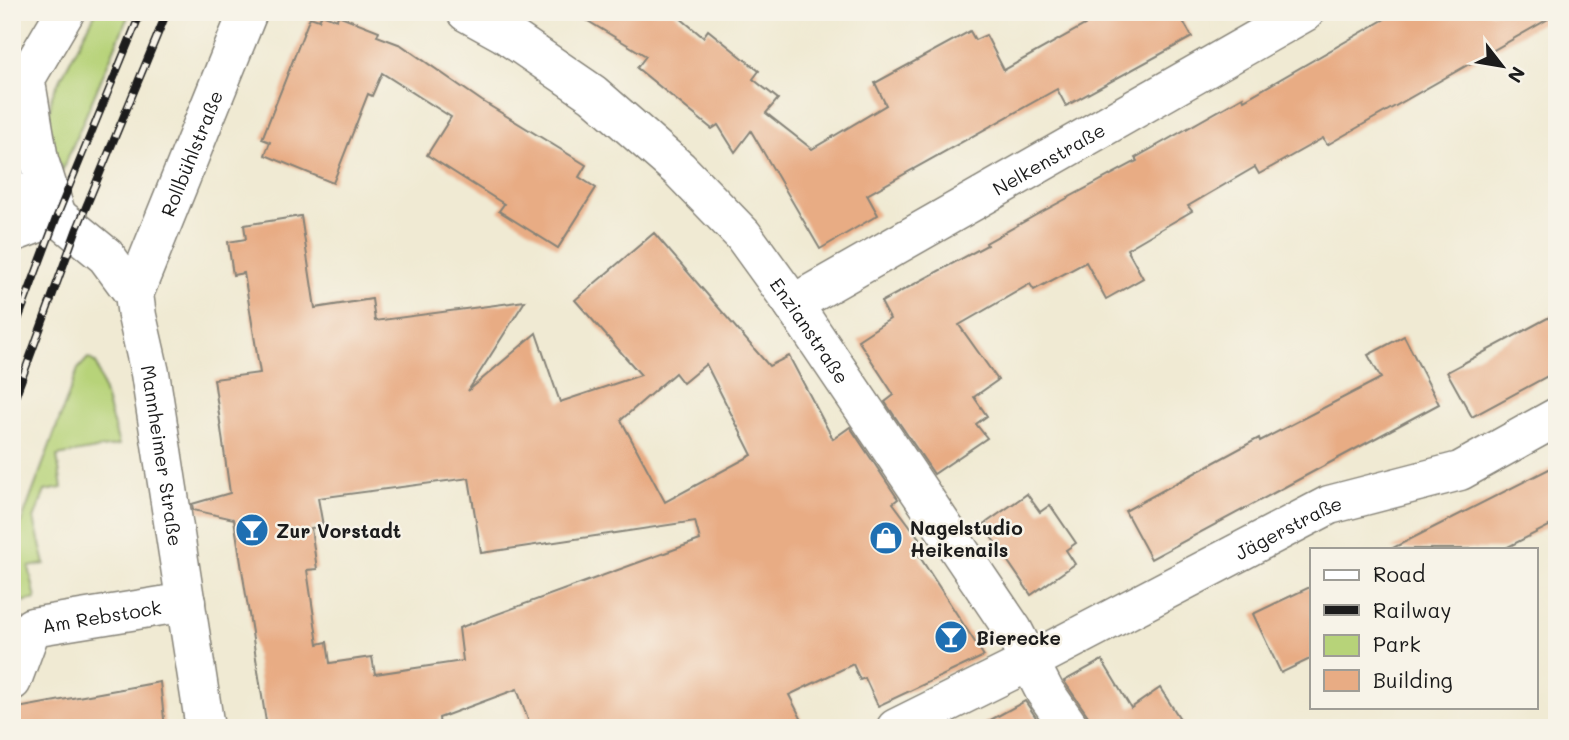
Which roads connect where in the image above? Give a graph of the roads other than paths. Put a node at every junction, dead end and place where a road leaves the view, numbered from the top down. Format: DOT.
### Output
graph roads {
  1 [pos="65,12"];
  2 [pos="248,12"];
  3 [pos="466,12"];
  4 [pos="1305,12"];
  5 [pos="19,92"];
  6 [pos="12,189"];
  7 [pos="57,216"];
  8 [pos="12,233"];
  9 [pos="134,293"];
  10 [pos="793,304"];
  11 [pos="1557,417"];
  12 [pos="186,602"];
  13 [pos="1029,662"];
  14 [pos="12,681"];
  15 [pos="205,728"];
  16 [pos="896,728"];
  17 [pos="1070,728"];
  1 -- 5 [label="street"];
  2 -- 9 [label="street, Rollbühlstraße"];
  3 -- 10 [label="street, Enzianstraße"];
  4 -- 10 [label="street, Nelkenstraße"];
  5 -- 7 [label="street"];
  6 -- 7 [label="street, Mannheimer Straße"];
  7 -- 8 [label="street"];
  7 -- 9 [label="street, Mannheimer Straße"];
  9 -- 12 [label="street, Mannheimer Straße"];
  10 -- 13 [label="street, Enzianstraße"];
  11 -- 13 [label="street, Jägerstraße"];
  12 -- 14 [label="street, Am Rebstock"];
  12 -- 15 [label="street, Mannheimer Straße"];
  13 -- 16 [label="street, Jägerstraße"];
  13 -- 17 [label="street, Enzianstraße"];
}
